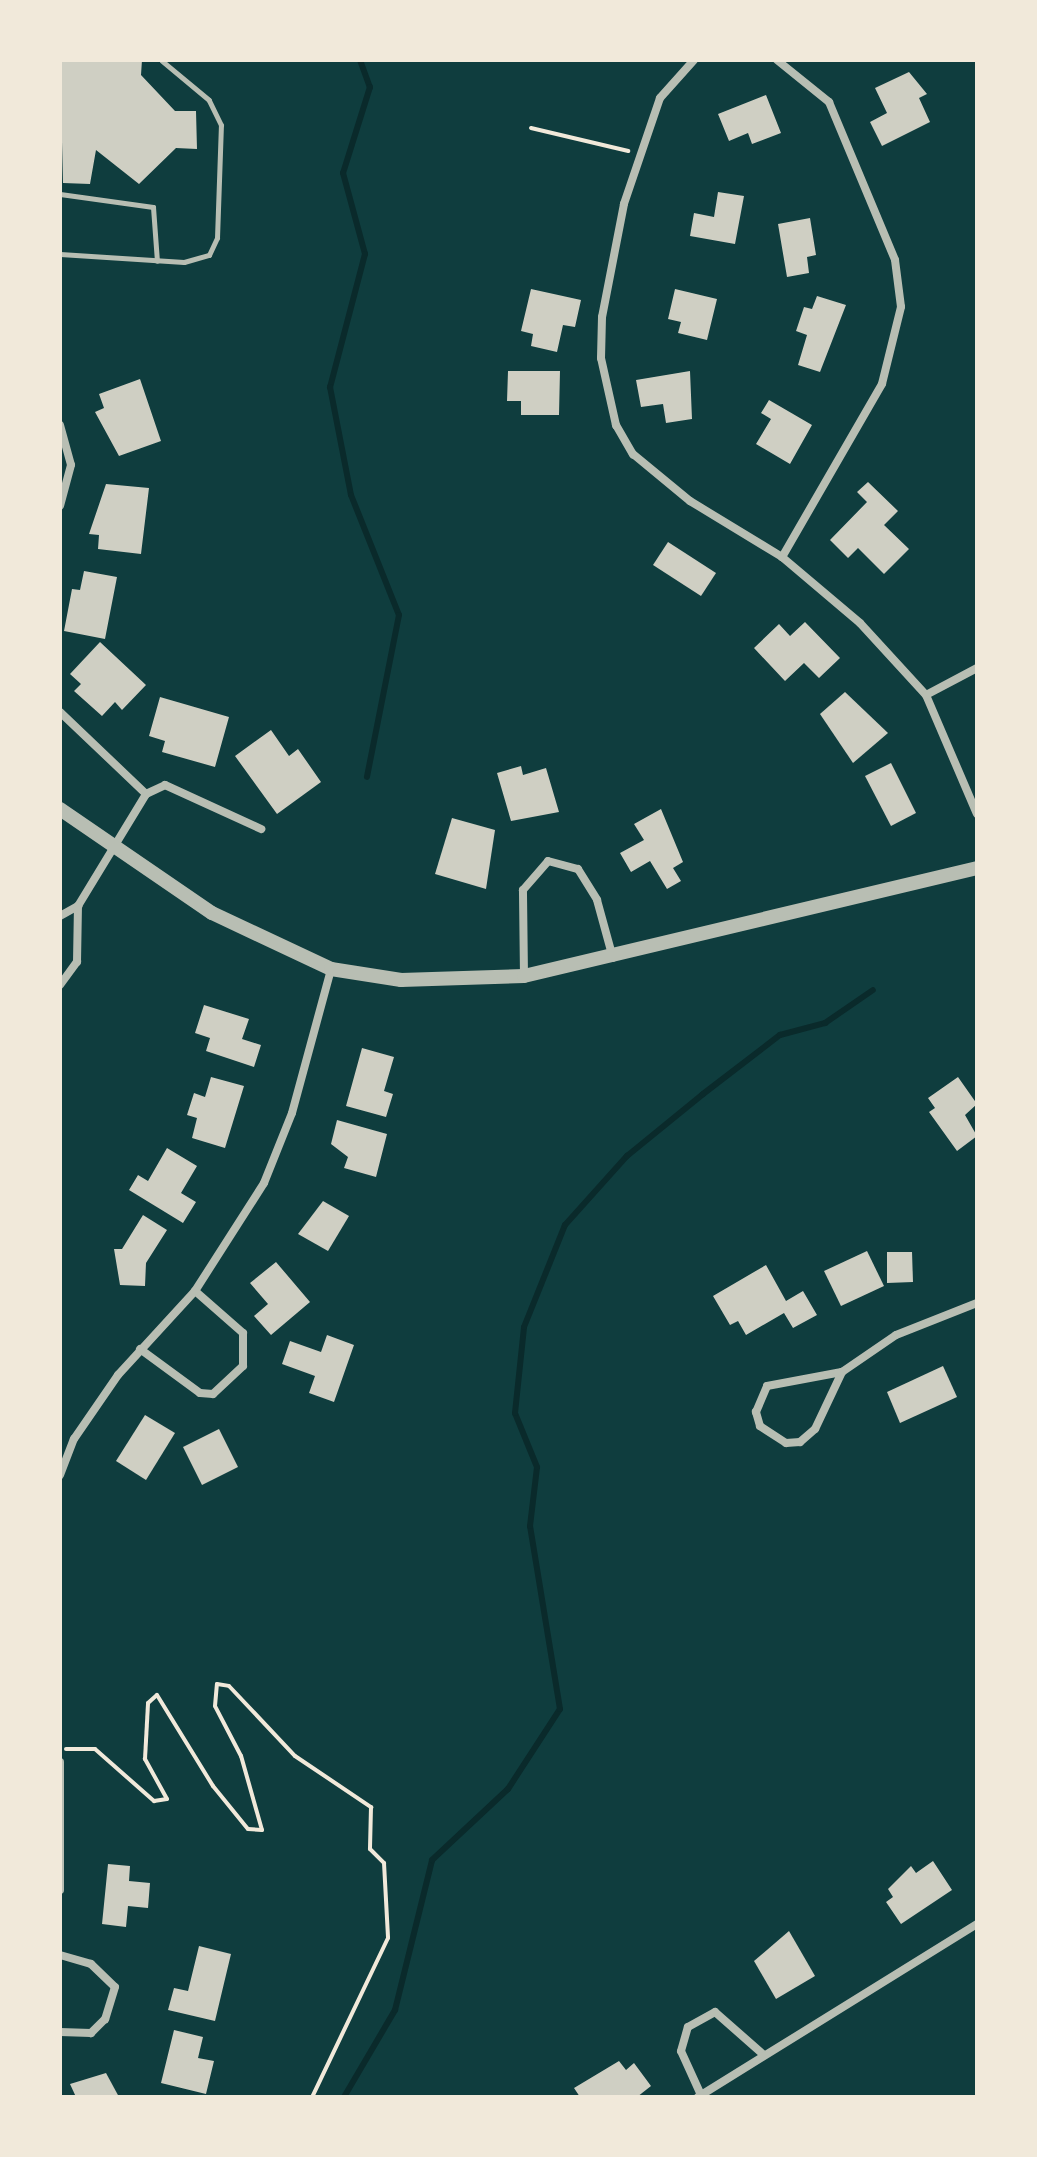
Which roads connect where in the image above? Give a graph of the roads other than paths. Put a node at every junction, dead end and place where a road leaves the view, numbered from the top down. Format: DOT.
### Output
graph roads {
  1 [pos="161,60"];
  2 [pos="694,60"];
  3 [pos="777,60"];
  4 [pos="60,194"];
  5 [pos="60,254"];
  6 [pos="157,261"];
  7 [pos="60,425"];
  8 [pos="60,506"];
  9 [pos="782,557"];
  10 [pos="977,668"];
  11 [pos="926,695"];
  12 [pos="60,712"];
  13 [pos="146,794"];
  14 [pos="60,809"];
  15 [pos="977,814"];
  16 [pos="261,829"];
  17 [pos="116,849"];
  18 [pos="977,868"];
  19 [pos="78,906"];
  20 [pos="60,916"];
  21 [pos="613,959"];
  22 [pos="331,969"];
  23 [pos="524,976"];
  24 [pos="60,985"];
  25 [pos="195,1291"];
  26 [pos="977,1303"];
  27 [pos="140,1349"];
  28 [pos="842,1372"];
  29 [pos="60,1475"];
  30 [pos="60,1762"];
  31 [pos="60,1890"];
  32 [pos="977,1924"];
  33 [pos="60,1955"];
  34 [pos="60,2032"];
  35 [pos="764,2055"];
  36 [pos="700,2096"];
  1 -- 6 [label="lane"];
  2 -- 9 [label="street"];
  3 -- 9 [label="street"];
  4 -- 6 [label="lane"];
  5 -- 6 [label="lane"];
  7 -- 8 [label="street"];
  9 -- 11 [label="street"];
  10 -- 11 [label="street"];
  11 -- 15 [label="street"];
  12 -- 13 [label="street"];
  13 -- 16 [label="street"];
  13 -- 17 [label="street"];
  14 -- 17 [label="street"];
  17 -- 19 [label="street"];
  17 -- 22 [label="street"];
  18 -- 21 [label="street"];
  19 -- 20 [label="street"];
  19 -- 24 [label="street"];
  21 -- 23 [label="street"];
  21 -- 23 [label="street"];
  22 -- 23 [label="street"];
  22 -- 25 [label="street"];
  25 -- 27 [label="street"];
  25 -- 27 [label="street"];
  26 -- 28 [label="street"];
  27 -- 29 [label="street"];
  28 -- 28 [label="street"];
  30 -- 31 [label="street"];
  32 -- 35 [label="street"];
  33 -- 34 [label="street"];
  35 -- 36 [label="street"];
  35 -- 36 [label="street"];
}
